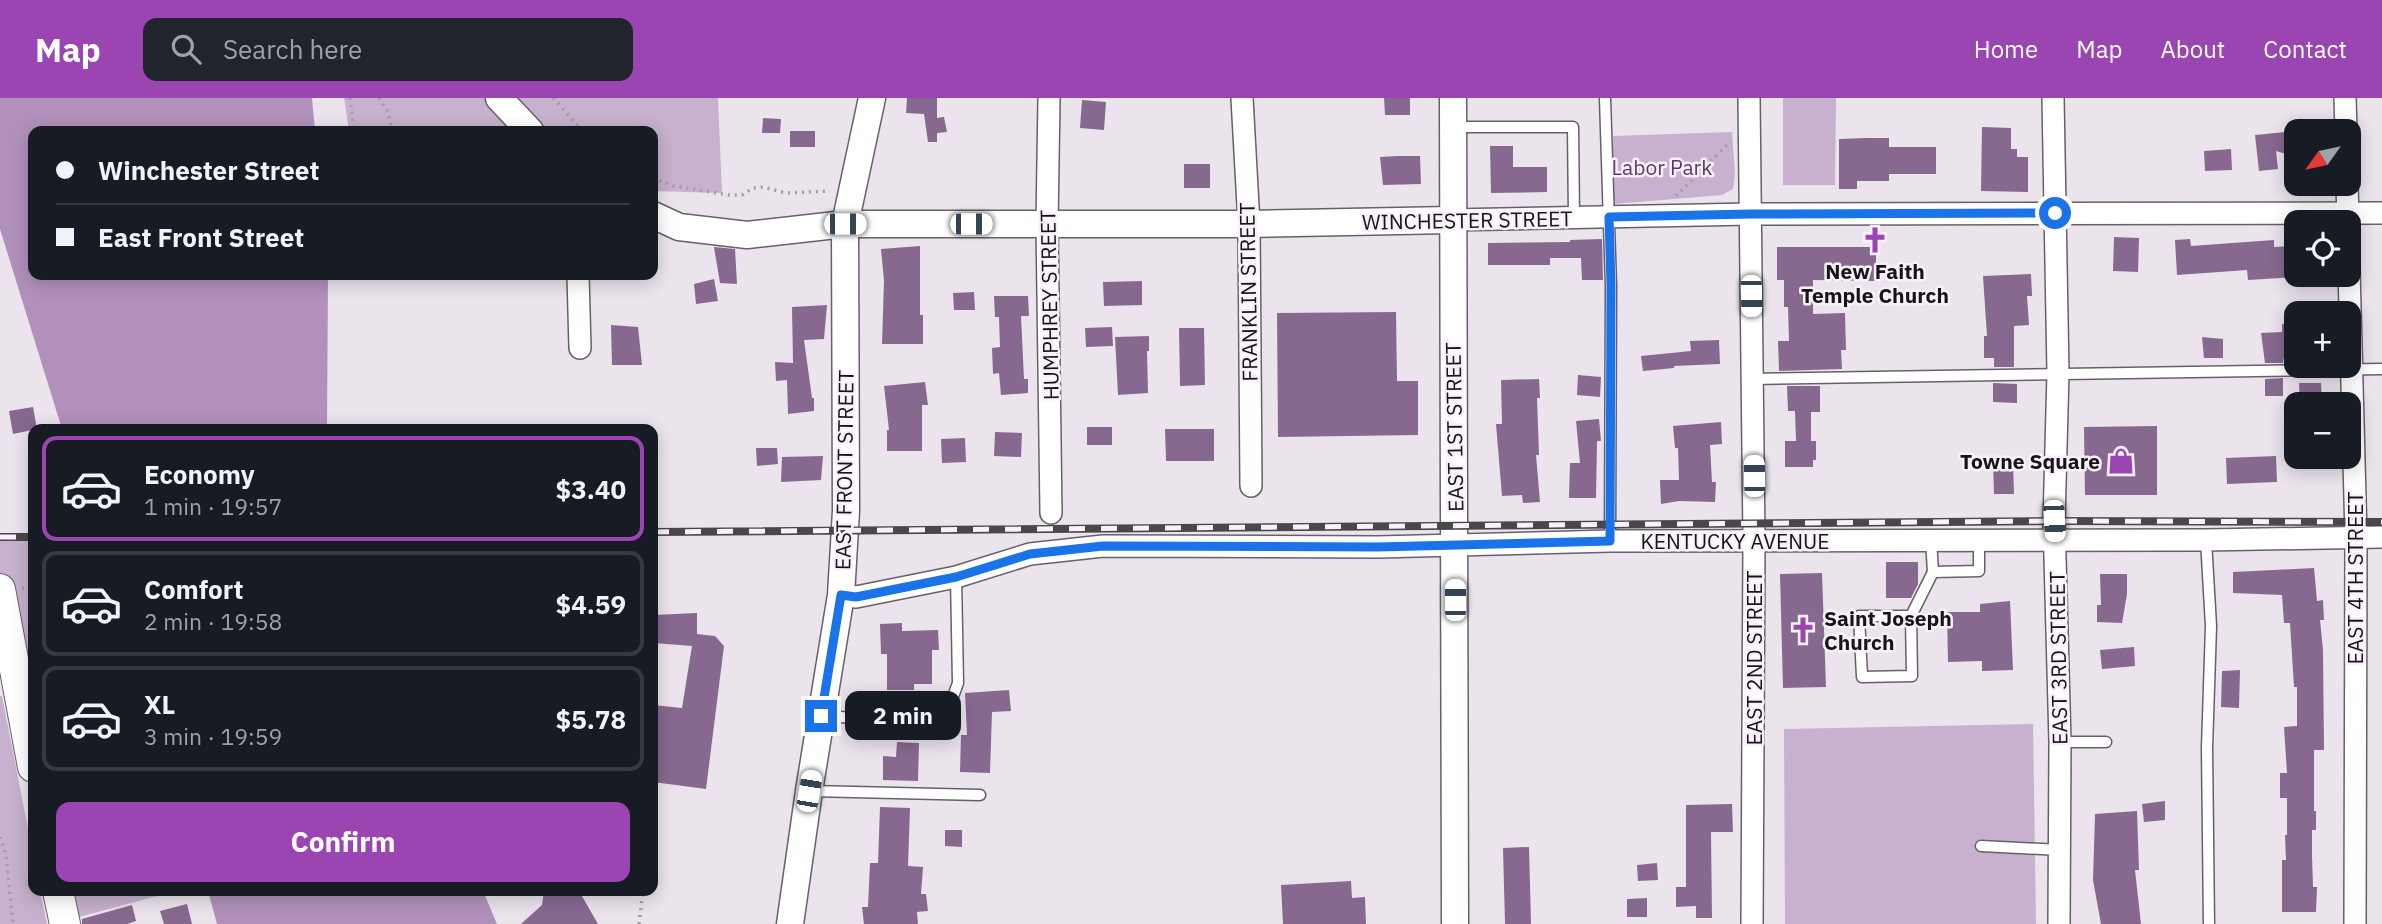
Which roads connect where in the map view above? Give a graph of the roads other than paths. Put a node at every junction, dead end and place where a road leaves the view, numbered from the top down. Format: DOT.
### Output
graph roads {
  1 [pos="499,98"];
  2 [pos="872,98"];
  3 [pos="1049,98"];
  4 [pos="1242,98"];
  5 [pos="1453,98"];
  6 [pos="1605,98"];
  7 [pos="1749,98"];
  8 [pos="2053,98"];
  9 [pos="2345,98"];
  10 [pos="2346,119"];
  11 [pos="525,126"];
  12 [pos="1452,127"];
  13 [pos="2055,213"];
  14 [pos="2382,213"];
  15 [pos="1750,214"];
  16 [pos="1609,217"];
  17 [pos="1574,218"];
  18 [pos="2361,219"];
  19 [pos="1451,220"];
  20 [pos="2284,220"];
  21 [pos="845,224"];
  22 [pos="1047,224"];
  23 [pos="1249,224"];
  24 [pos="666,227"];
  25 [pos="578,280"];
  26 [pos="580,348"];
  27 [pos="2361,369"];
  28 [pos="2382,369"];
  29 [pos="2284,370"];
  30 [pos="2058,373"];
  31 [pos="2351,378"];
  32 [pos="1752,379"];
  33 [pos="1251,486"];
  34 [pos="1051,513"];
  35 [pos="2356,537"];
  36 [pos="2382,537"];
  37 [pos="2055,539"];
  38 [pos="1754,540"];
  39 [pos="1931,540"];
  40 [pos="1979,540"];
  41 [pos="2206,540"];
  42 [pos="1610,541"];
  43 [pos="1455,546"];
  44 [pos="1933,572"];
  45 [pos="956,577"];
  46 [pos="0,589"];
  47 [pos="841,595"];
  48 [pos="1911,616"];
  49 [pos="9,690"];
  50 [pos="821,716"];
  51 [pos="2060,742"];
  52 [pos="2106,742"];
  53 [pos="28,751"];
  54 [pos="809,791"];
  55 [pos="980,795"];
  56 [pos="1982,846"];
  57 [pos="2060,850"];
  58 [pos="59,896"];
  59 [pos="65,924"];
  60 [pos="790,924"];
  61 [pos="1455,924"];
  62 [pos="1752,924"];
  63 [pos="2059,924"];
  64 [pos="2209,924"];
  65 [pos="2355,924"];
  1 -- 11 [label="street"];
  2 -- 21 [label="street, EAST FRONT STREET"];
  3 -- 22 [label="street, HUMPHREY STREET"];
  4 -- 23 [label="street, FRANKLIN STREET"];
  5 -- 12 [label="street, EAST 1ST STREET"];
  6 -- 16 [label="lane"];
  7 -- 15 [label="street, EAST 2ND STREET"];
  8 -- 13 [label="street, EAST 3RD STREET"];
  9 -- 10 [label="street"];
  12 -- 17 [label="lane"];
  12 -- 19 [label="street, EAST 1ST STREET"];
  13 -- 15 [label="street, WINCHESTER STREET"];
  13 -- 20 [label="street, WINCHESTER STREET"];
  13 -- 30 [label="street, EAST 3RD STREET"];
  14 -- 18 [label="street, WINCHESTER STREET"];
  15 -- 16 [label="street, WINCHESTER STREET"];
  15 -- 32 [label="street, EAST 2ND STREET"];
  16 -- 17 [label="street, WINCHESTER STREET"];
  16 -- 42 [label="lane"];
  17 -- 19 [label="street, WINCHESTER STREET"];
  19 -- 23 [label="street, WINCHESTER STREET"];
  19 -- 43 [label="street, EAST 1ST STREET"];
  21 -- 22 [label="street, WINCHESTER STREET"];
  21 -- 24 [label="street, WINCHESTER STREET"];
  21 -- 47 [label="street, EAST FRONT STREET"];
  22 -- 23 [label="street, WINCHESTER STREET"];
  22 -- 34 [label="street, HUMPHREY STREET"];
  23 -- 33 [label="street, FRANKLIN STREET"];
  25 -- 26 [label="street"];
  27 -- 28 [label="lane"];
  29 -- 30 [label="lane"];
  30 -- 32 [label="lane"];
  30 -- 37 [label="street, EAST 3RD STREET"];
  31 -- 35 [label="street, EAST 4TH STREET"];
  32 -- 38 [label="street, EAST 2ND STREET"];
  35 -- 36 [label="street, KENTUCKY AVENUE"];
  35 -- 41 [label="street, KENTUCKY AVENUE"];
  35 -- 65 [label="street, EAST 4TH STREET"];
  37 -- 40 [label="street, KENTUCKY AVENUE"];
  37 -- 41 [label="street, KENTUCKY AVENUE"];
  37 -- 51 [label="street, EAST 3RD STREET"];
  38 -- 39 [label="street, KENTUCKY AVENUE"];
  38 -- 42 [label="street, KENTUCKY AVENUE"];
  38 -- 62 [label="street, EAST 2ND STREET"];
  39 -- 40 [label="street, KENTUCKY AVENUE"];
  39 -- 44 [label="lane"];
  40 -- 44 [label="lane"];
  41 -- 64 [label="lane"];
  42 -- 43 [label="street, KENTUCKY AVENUE"];
  43 -- 45 [label="street, KENTUCKY AVENUE"];
  43 -- 61 [label="street, EAST 1ST STREET"];
  44 -- 48 [label="lane"];
  45 -- 47 [label="street, KENTUCKY AVENUE"];
  45 -- 50 [label="lane"];
  46 -- 49 [label="main road"];
  47 -- 50 [label="street, EAST FRONT STREET"];
  48 -- 48 [label="lane"];
  49 -- 53 [label="main road"];
  50 -- 54 [label="street, EAST FRONT STREET"];
  51 -- 52 [label="lane"];
  51 -- 57 [label="street, EAST 3RD STREET"];
  54 -- 55 [label="lane"];
  54 -- 60 [label="street, EAST FRONT STREET"];
  56 -- 57 [label="lane"];
  57 -- 63 [label="street, EAST 3RD STREET"];
  58 -- 59 [label="main road"];
}
